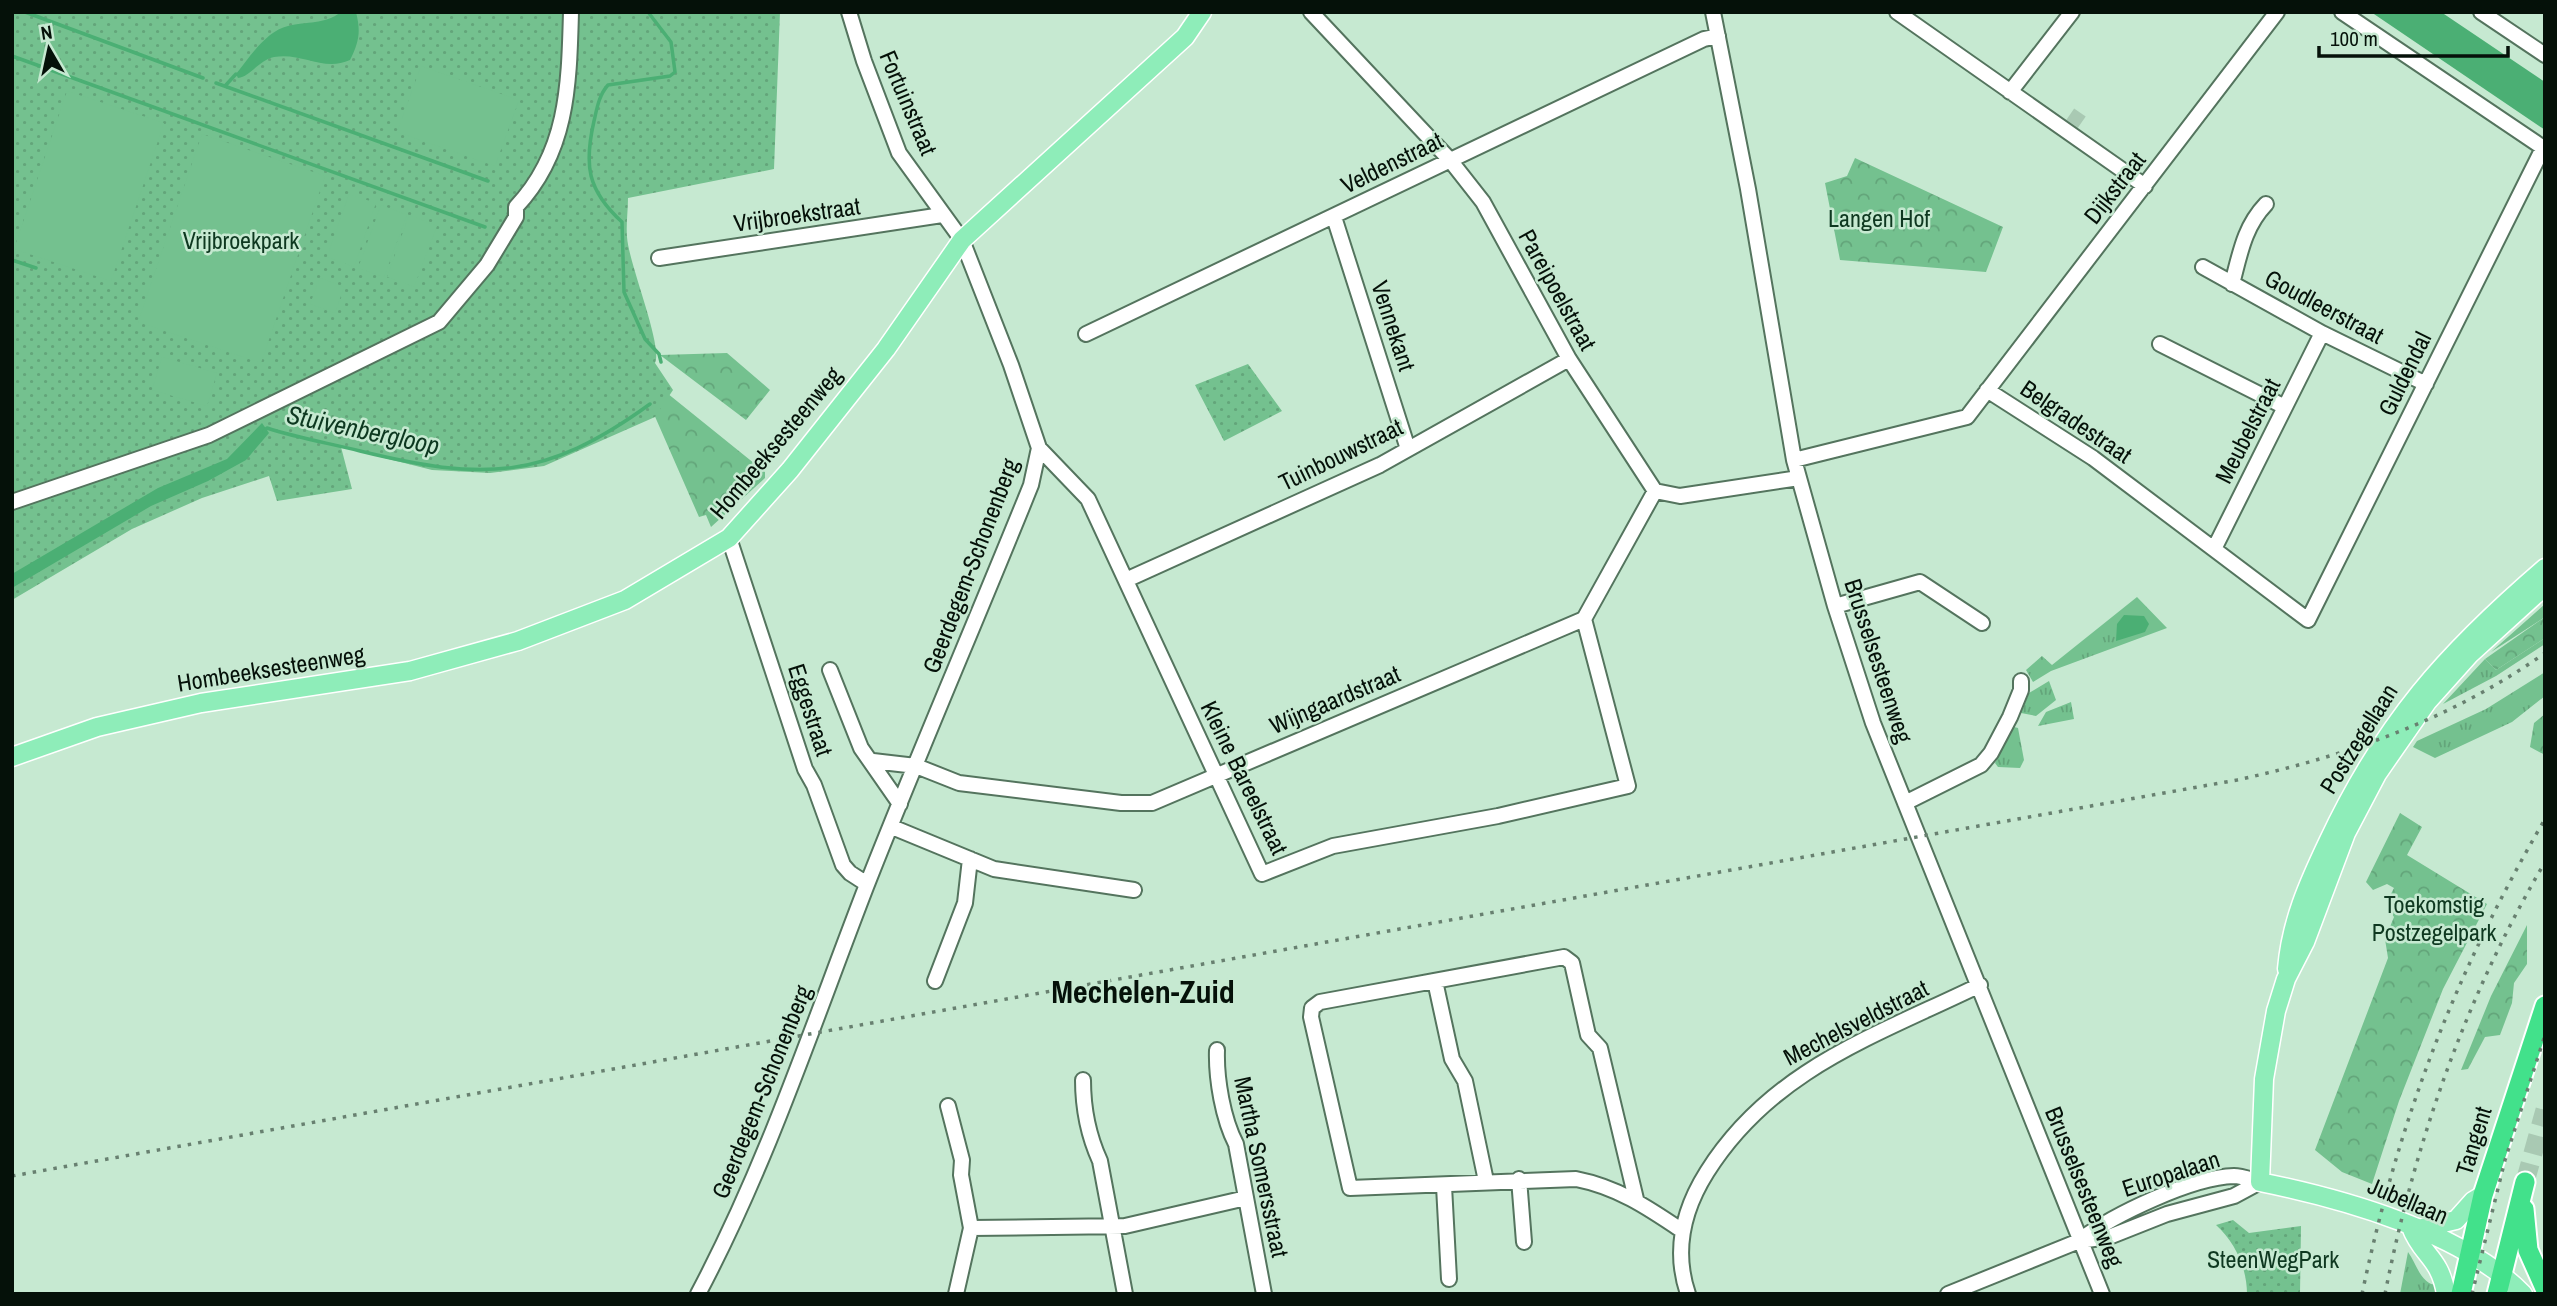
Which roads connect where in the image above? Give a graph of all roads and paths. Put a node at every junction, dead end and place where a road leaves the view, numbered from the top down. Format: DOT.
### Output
graph roads {
  1 [pos="571,12"];
  2 [pos="849,12"];
  3 [pos="1202,12"];
  4 [pos="1311,12"];
  5 [pos="1713,12"];
  6 [pos="1897,12"];
  7 [pos="2072,12"];
  8 [pos="2277,12"];
  9 [pos="2342,12"];
  10 [pos="2481,12"];
  11 [pos="1718,36"];
  12 [pos="2545,55"];
  13 [pos="2010,92"];
  14 [pos="2544,148"];
  15 [pos="1450,160"];
  16 [pos="2145,186"];
  17 [pos="2266,204"];
  18 [pos="942,215"];
  19 [pos="1334,217"];
  20 [pos="962,240"];
  21 [pos="659,258"];
  22 [pos="2203,267"];
  23 [pos="2232,284"];
  24 [pos="2322,333"];
  25 [pos="1086,334"];
  26 [pos="2160,344"];
  27 [pos="1569,359"];
  28 [pos="2426,384"];
  29 [pos="1987,390"];
  30 [pos="2285,407"];
  31 [pos="1038,448"];
  32 [pos="1408,449"];
  33 [pos="1794,460"];
  34 [pos="1798,478"];
  35 [pos="1655,491"];
  36 [pos="12,502"];
  37 [pos="729,538"];
  38 [pos="2214,549"];
  39 [pos="2545,568"];
  40 [pos="1126,580"];
  41 [pos="2545,586"];
  42 [pos="1835,606"];
  43 [pos="1584,619"];
  44 [pos="2308,620"];
  45 [pos="1982,623"];
  46 [pos="830,670"];
  47 [pos="2021,681"];
  48 [pos="12,757"];
  49 [pos="873,761"];
  50 [pos="916,766"];
  51 [pos="1216,776"];
  52 [pos="1905,803"];
  53 [pos="900,804"];
  54 [pos="892,827"];
  55 [pos="970,859"];
  56 [pos="867,884"];
  57 [pos="1134,890"];
  58 [pos="2286,979"];
  59 [pos="936,981"];
  60 [pos="1435,981"];
  61 [pos="1980,985"];
  62 [pos="2545,1006"];
  63 [pos="1217,1050"];
  64 [pos="1083,1080"];
  65 [pos="948,1106"];
  66 [pos="1519,1179"];
  67 [pos="1486,1181"];
  68 [pos="2260,1182"];
  69 [pos="1444,1185"];
  70 [pos="2483,1195"];
  71 [pos="1246,1198"];
  72 [pos="1636,1199"];
  73 [pos="1111,1227"];
  74 [pos="971,1228"];
  75 [pos="2414,1228"];
  76 [pos="1681,1230"];
  77 [pos="2079,1241"];
  78 [pos="1524,1242"];
  79 [pos="2469,1254"];
  80 [pos="1449,1279"];
  81 [pos="2498,1284"];
  82 [pos="2545,1288"];
  83 [pos="698,1294"];
  84 [pos="956,1294"];
  85 [pos="1125,1294"];
  86 [pos="1264,1294"];
  87 [pos="1688,1294"];
  88 [pos="1948,1294"];
  89 [pos="2102,1294"];
  90 [pos="2446,1294"];
  91 [pos="2460,1294"];
  92 [pos="2523,1294"];
  1 -- 36 [label="street"];
  2 -- 18 [label="street, Fortuinstraat"];
  3 -- 20 [label="main road, Hombeeksesteenweg"];
  4 -- 15 [label="street, Pareipoelstraat"];
  5 -- 11 [label="street, Brusselsesteenweg"];
  6 -- 13 [label="street"];
  7 -- 13 [label="street"];
  8 -- 16 [label="street, Dijkstraat"];
  9 -- 14 [label="street"];
  10 -- 12 [label="street"];
  11 -- 15 [label="street, Veldenstraat"];
  11 -- 33 [label="street, Brusselsesteenweg"];
  13 -- 16 [label="street"];
  14 -- 28 [label="street, Guldendal"];
  15 -- 19 [label="street, Veldenstraat"];
  15 -- 27 [label="street, Pareipoelstraat"];
  16 -- 29 [label="street, Dijkstraat"];
  17 -- 23 [label="street"];
  18 -- 20 [label="street, Fortuinstraat"];
  18 -- 21 [label="street, Vrijbroekstraat"];
  19 -- 25 [label="street, Veldenstraat"];
  19 -- 32 [label="street, Vennekant"];
  20 -- 31 [label="street, Geerdegem-Schonenberg"];
  20 -- 37 [label="main road, Hombeeksesteenweg"];
  22 -- 23 [label="street, Goudleerstraat"];
  23 -- 24 [label="street, Goudleerstraat"];
  24 -- 28 [label="street, Goudleerstraat"];
  24 -- 30 [label="street, Meubelstraat"];
  26 -- 30 [label="street"];
  27 -- 32 [label="street, Tuinbouwstraat"];
  27 -- 35 [label="street, Pareipoelstraat"];
  28 -- 44 [label="street, Guldendal"];
  29 -- 33 [label="street, Belgradestraat"];
  29 -- 38 [label="street, Belgradestraat"];
  30 -- 38 [label="street, Meubelstraat"];
  31 -- 40 [label="street, Kleine Bareelstraat"];
  31 -- 50 [label="street, Geerdegem-Schonenberg"];
  32 -- 40 [label="street, Tuinbouwstraat"];
  33 -- 34 [label="street, Brusselsesteenweg"];
  34 -- 35 [label="street"];
  34 -- 42 [label="street, Brusselsesteenweg"];
  35 -- 43 [label="street"];
  37 -- 48 [label="main road, Hombeeksesteenweg"];
  37 -- 56 [label="street, Eggestraat"];
  38 -- 44 [label="street, Belgradestraat"];
  39 -- 58 [label="main road, Postzegellaan"];
  40 -- 51 [label="street, Kleine Bareelstraat"];
  41 -- 58 [label="main road, Postzegellaan"];
  42 -- 45 [label="street"];
  42 -- 52 [label="street, Brusselsesteenweg"];
  43 -- 51 [label="street, Wijngaardstraat"];
  43 -- 51 [label="street, Kleine Bareelstraat"];
  46 -- 49 [label="street"];
  47 -- 52 [label="street"];
  49 -- 50 [label="street, Wijngaardstraat"];
  49 -- 53 [label="street"];
  50 -- 51 [label="street, Wijngaardstraat"];
  50 -- 53 [label="street, Geerdegem-Schonenberg"];
  52 -- 61 [label="street, Brusselsesteenweg"];
  53 -- 54 [label="street, Geerdegem-Schonenberg"];
  54 -- 55 [label="street"];
  54 -- 56 [label="street, Geerdegem-Schonenberg"];
  55 -- 57 [label="street"];
  55 -- 59 [label="street"];
  56 -- 83 [label="street, Geerdegem-Schonenberg"];
  58 -- 68 [label="main road, Postzegellaan"];
  60 -- 67 [label="street"];
  60 -- 69 [label="street"];
  60 -- 72 [label="street"];
  61 -- 76 [label="street, Mechelsveldstraat"];
  61 -- 77 [label="street, Brusselsesteenweg"];
  62 -- 70 [label="highway, Tangent"];
  63 -- 71 [label="street, Martha Somersstraat"];
  64 -- 73 [label="street"];
  65 -- 74 [label="street"];
  66 -- 67 [label="street"];
  66 -- 72 [label="street"];
  66 -- 78 [label="street"];
  67 -- 69 [label="street"];
  68 -- 75 [label="main road, Jubellaan"];
  68 -- 77 [label="street, Europalaan"];
  69 -- 80 [label="street"];
  70 -- 75 [label="main road"];
  70 -- 79 [label="highway, Tangent"];
  71 -- 73 [label="street"];
  71 -- 86 [label="street, Martha Somersstraat"];
  72 -- 76 [label="street"];
  73 -- 74 [label="street"];
  73 -- 85 [label="street"];
  74 -- 84 [label="street"];
  75 -- 79 [label="main road, Jubellaan"];
  75 -- 90 [label="main road"];
  76 -- 87 [label="street, Mechelsveldstraat"];
  77 -- 88 [label="street, Europalaan"];
  77 -- 89 [label="street, Brusselsesteenweg"];
  79 -- 81 [label="main road, Jubellaan"];
  79 -- 91 [label="highway, Tangent"];
  81 -- 82 [label="highway"];
  81 -- 92 [label="main road, Jubellaan"];
}
